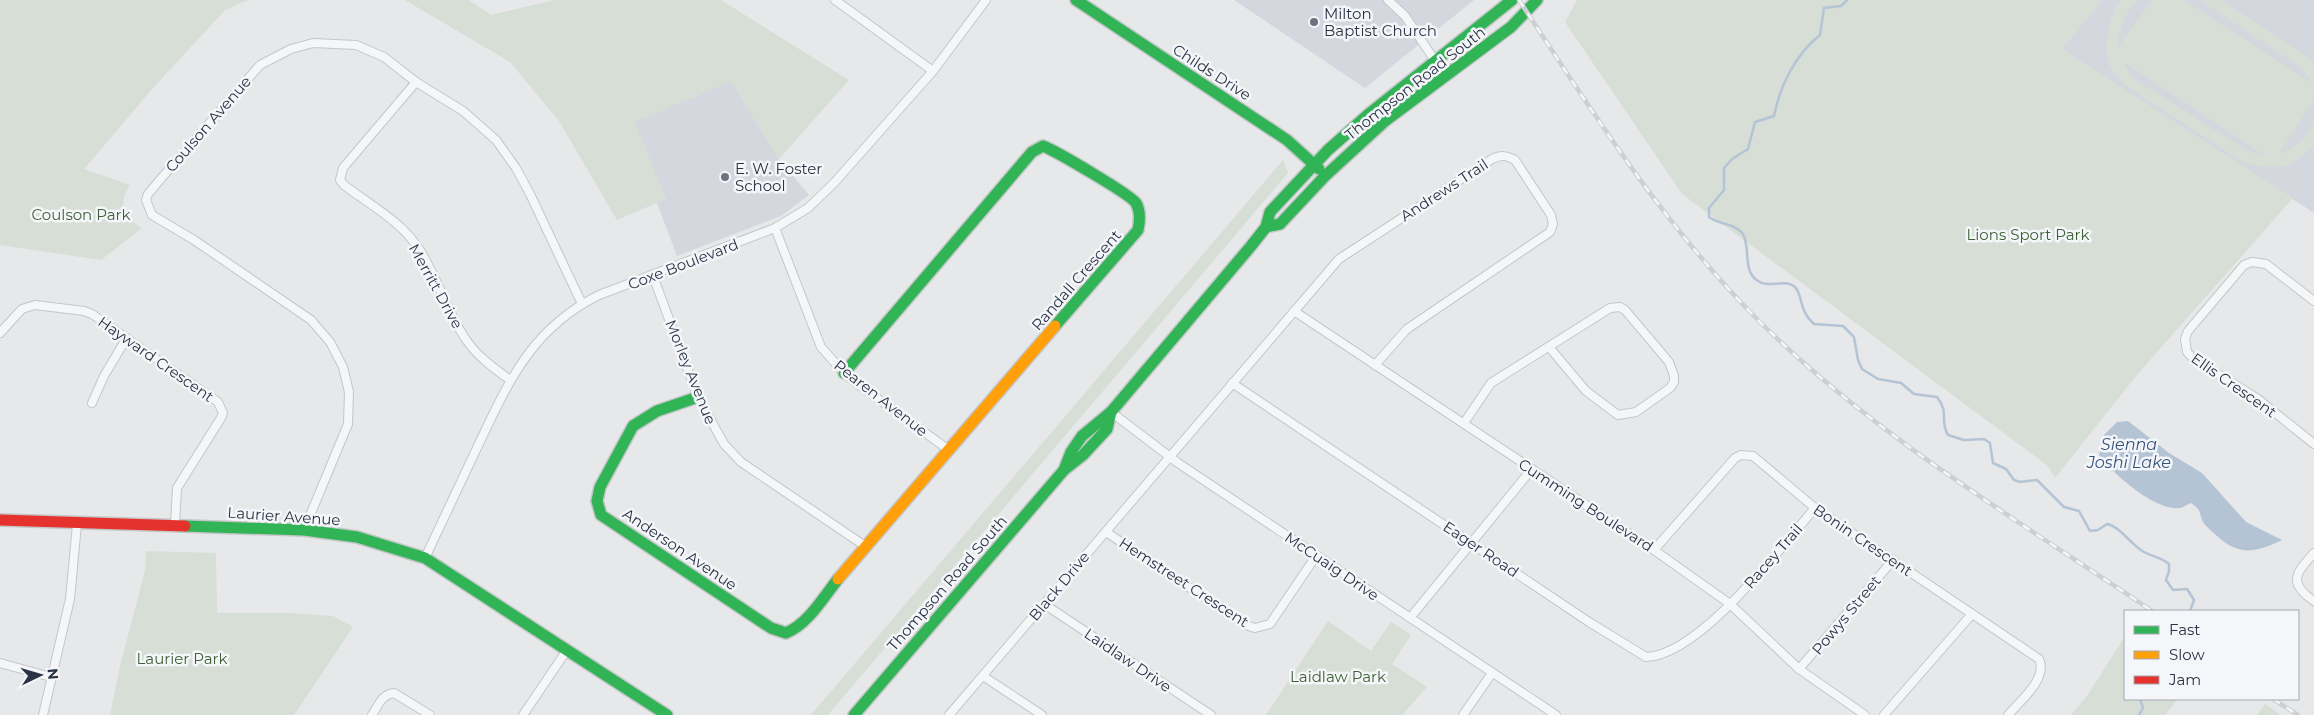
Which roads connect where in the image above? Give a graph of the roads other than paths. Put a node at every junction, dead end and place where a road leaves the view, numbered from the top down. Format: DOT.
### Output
graph roads {
  1 [pos="835,0"];
  2 [pos="986,0"];
  3 [pos="1076,0"];
  4 [pos="1388,0"];
  5 [pos="1512,0"];
  6 [pos="1537,0"];
  7 [pos="1436,61"];
  8 [pos="933,71"];
  9 [pos="1446,78"];
  10 [pos="416,82"];
  11 [pos="1314,164"];
  12 [pos="1325,176"];
  13 [pos="1266,227"];
  14 [pos="775,228"];
  15 [pos="653,276"];
  16 [pos="2314,301"];
  17 [pos="582,304"];
  18 [pos="1294,311"];
  19 [pos="0,333"];
  20 [pos="126,339"];
  21 [pos="1549,347"];
  22 [pos="1375,365"];
  23 [pos="844,373"];
  24 [pos="510,380"];
  25 [pos="1232,383"];
  26 [pos="698,396"];
  27 [pos="92,403"];
  28 [pos="1111,412"];
  29 [pos="1464,423"];
  30 [pos="2314,444"];
  31 [pos="949,450"];
  32 [pos="1169,457"];
  33 [pos="1531,470"];
  34 [pos="1815,508"];
  35 [pos="0,520"];
  36 [pos="77,524"];
  37 [pos="175,525"];
  38 [pos="304,530"];
  39 [pos="1106,532"];
  40 [pos="1472,542"];
  41 [pos="865,546"];
  42 [pos="1654,550"];
  43 [pos="2314,553"];
  44 [pos="1316,556"];
  45 [pos="425,558"];
  46 [pos="1892,560"];
  47 [pos="2314,601"];
  48 [pos="1044,604"];
  49 [pos="1730,604"];
  50 [pos="1972,614"];
  51 [pos="1410,618"];
  52 [pos="567,650"];
  53 [pos="0,663"];
  54 [pos="1799,670"];
  55 [pos="1492,673"];
  56 [pos="983,676"];
  57 [pos="51,677"];
  58 [pos="43,715"];
  59 [pos="372,715"];
  60 [pos="430,715"];
  61 [pos="523,715"];
  62 [pos="667,715"];
  63 [pos="854,715"];
  64 [pos="949,715"];
  65 [pos="1042,715"];
  66 [pos="1211,715"];
  67 [pos="1463,715"];
  68 [pos="1556,715"];
  69 [pos="1865,715"];
  70 [pos="1884,715"];
  71 [pos="2008,715"];
  1 -- 8 [label="street"];
  2 -- 8 [label="street, Coxe Boulevard"];
  3 -- 11 [label="street, Childs Drive"];
  4 -- 7 [label="street"];
  5 -- 7 [label="street, Thompson Road South"];
  6 -- 9 [label="street, Thompson Road South"];
  7 -- 9 [label="street"];
  7 -- 11 [label="street, Thompson Road South"];
  8 -- 14 [label="street, Coxe Boulevard"];
  9 -- 12 [label="street, Thompson Road South"];
  10 -- 17 [label="street, Coulson Avenue"];
  10 -- 24 [label="street, Merritt Drive"];
  10 -- 38 [label="street, Coulson Avenue"];
  11 -- 12 [label="street, Childs Drive"];
  11 -- 13 [label="street, Thompson Road South"];
  12 -- 13 [label="street, Thompson Road South"];
  13 -- 28 [label="street, Thompson Road South"];
  14 -- 15 [label="street, Coxe Boulevard"];
  14 -- 23 [label="street, Pearen Avenue"];
  15 -- 17 [label="street, Coxe Boulevard"];
  15 -- 26 [label="street, Morley Avenue"];
  16 -- 30 [label="street, Ellis Crescent"];
  17 -- 24 [label="street, Coxe Boulevard"];
  18 -- 22 [label="street, Cumming Boulevard"];
  18 -- 22 [label="street, Andrews Trail"];
  18 -- 25 [label="street, Andrews Trail"];
  19 -- 20 [label="street, Hayward Crescent"];
  20 -- 27 [label="street"];
  20 -- 37 [label="street, Hayward Crescent"];
  21 -- 21 [label="street"];
  21 -- 29 [label="street"];
  22 -- 29 [label="street, Cumming Boulevard"];
  23 -- 31 [label="street, Pearen Avenue"];
  23 -- 31 [label="street, Randall Crescent"];
  24 -- 45 [label="street, Coxe Boulevard"];
  25 -- 32 [label="street, Andrews Trail"];
  25 -- 40 [label="street, Eager Road"];
  26 -- 41 [label="street, Morley Avenue"];
  26 -- 41 [label="street, Anderson Avenue"];
  28 -- 32 [label="street, McCuaig Drive"];
  28 -- 63 [label="street, Thompson Road South"];
  29 -- 33 [label="street, Cumming Boulevard"];
  31 -- 41 [label="street, Randall Crescent"];
  32 -- 39 [label="street, Black Drive"];
  32 -- 44 [label="street, McCuaig Drive"];
  33 -- 40 [label="street"];
  33 -- 42 [label="street, Cumming Boulevard"];
  34 -- 42 [label="street, Bonin Crescent"];
  34 -- 46 [label="street, Bonin Crescent"];
  34 -- 49 [label="street, Racey Trail"];
  35 -- 36 [label="street, Laurier Avenue"];
  36 -- 37 [label="street, Laurier Avenue"];
  36 -- 57 [label="street"];
  37 -- 38 [label="street, Laurier Avenue"];
  38 -- 45 [label="street, Laurier Avenue"];
  39 -- 44 [label="street, Hemstreet Crescent"];
  39 -- 48 [label="street, Black Drive"];
  40 -- 49 [label="street, Eager Road"];
  40 -- 51 [label="street"];
  42 -- 49 [label="street, Cumming Boulevard"];
  43 -- 47 [label="street"];
  44 -- 51 [label="street, McCuaig Drive"];
  45 -- 52 [label="street, Laurier Avenue"];
  46 -- 50 [label="street, Bonin Crescent"];
  46 -- 54 [label="street, Powys Street"];
  48 -- 56 [label="street, Black Drive"];
  48 -- 66 [label="street, Laidlaw Drive"];
  49 -- 54 [label="street, Cumming Boulevard"];
  50 -- 70 [label="street"];
  50 -- 71 [label="street, Bonin Crescent"];
  51 -- 55 [label="street, McCuaig Drive"];
  52 -- 61 [label="street"];
  52 -- 62 [label="street, Laurier Avenue"];
  53 -- 57 [label="street"];
  54 -- 69 [label="street, Cumming Boulevard"];
  55 -- 67 [label="street"];
  55 -- 68 [label="street, McCuaig Drive"];
  56 -- 64 [label="street, Black Drive"];
  56 -- 65 [label="street"];
  57 -- 58 [label="street"];
  59 -- 60 [label="street"];
}
